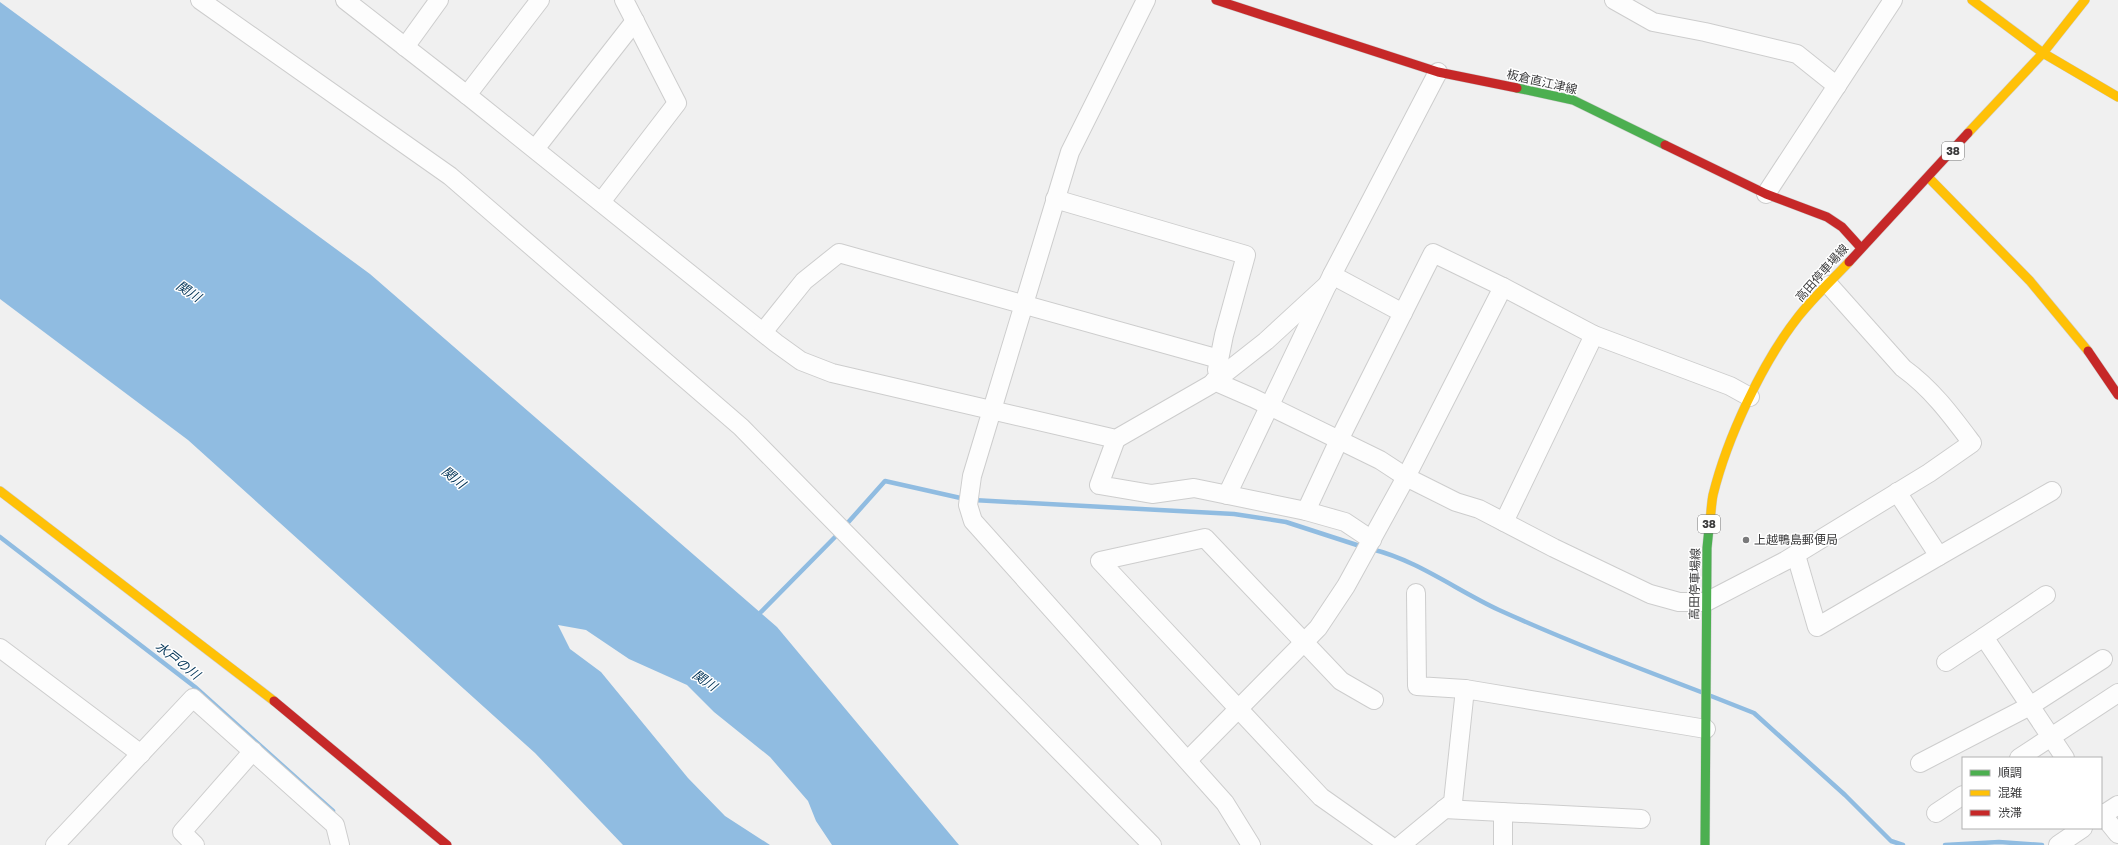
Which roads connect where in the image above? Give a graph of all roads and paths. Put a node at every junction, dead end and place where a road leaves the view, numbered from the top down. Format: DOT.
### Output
graph roads {
  1 [pos="200,0"];
  2 [pos="345,0"];
  3 [pos="439,0"];
  4 [pos="540,0"];
  5 [pos="624,0"];
  6 [pos="1146,0"];
  7 [pos="1216,0"];
  8 [pos="1614,0"];
  9 [pos="1894,0"];
  10 [pos="1972,0"];
  11 [pos="2085,0"];
  12 [pos="635,21"];
  13 [pos="405,47"];
  14 [pos="2043,53"];
  15 [pos="1438,72"];
  16 [pos="1836,86"];
  17 [pos="467,95"];
  18 [pos="2118,97"];
  19 [pos="535,149"];
  20 [pos="1929,178"];
  21 [pos="1766,194"];
  22 [pos="1055,199"];
  23 [pos="601,202"];
  24 [pos="1861,248"];
  25 [pos="1330,280"];
  26 [pos="1829,285"];
  27 [pos="1503,287"];
  28 [pos="1023,304"];
  29 [pos="1403,312"];
  30 [pos="763,332"];
  31 [pos="1594,335"];
  32 [pos="1219,359"];
  33 [pos="1214,381"];
  34 [pos="2118,395"];
  35 [pos="1750,397"];
  36 [pos="1268,405"];
  37 [pos="991,409"];
  38 [pos="1116,439"];
  39 [pos="1339,440"];
  40 [pos="1406,477"];
  41 [pos="0,491"];
  42 [pos="2052,491"];
  43 [pos="1897,492"];
  44 [pos="1227,495"];
  45 [pos="1306,511"];
  46 [pos="1504,522"];
  47 [pos="1372,540"];
  48 [pos="1796,555"];
  49 [pos="1939,556"];
  50 [pos="1416,593"];
  51 [pos="2046,595"];
  52 [pos="1706,602"];
  53 [pos="1984,637"];
  54 [pos="1302,642"];
  55 [pos="0,648"];
  56 [pos="2103,659"];
  57 [pos="1946,662"];
  58 [pos="1466,690"];
  59 [pos="2118,693"];
  60 [pos="1374,700"];
  61 [pos="2030,706"];
  62 [pos="1238,707"];
  63 [pos="1706,729"];
  64 [pos="2051,737"];
  65 [pos="253,752"];
  66 [pos="141,754"];
  67 [pos="2021,757"];
  68 [pos="2064,757"];
  69 [pos="1188,760"];
  70 [pos="1920,763"];
  71 [pos="1962,796"];
  72 [pos="2118,805"];
  73 [pos="1444,810"];
  74 [pos="1503,812"];
  75 [pos="1936,812"];
  76 [pos="2102,814"];
  77 [pos="1641,819"];
  78 [pos="2082,829"];
  79 [pos="2118,834"];
  80 [pos="55,845"];
  81 [pos="196,845"];
  82 [pos="340,845"];
  83 [pos="446,845"];
  84 [pos="1152,845"];
  85 [pos="1251,845"];
  86 [pos="1389,845"];
  87 [pos="1401,845"];
  88 [pos="1503,845"];
  89 [pos="1705,845"];
  90 [pos="2058,845"];
  1 -- 84 [label="street"];
  2 -- 13 [label="street"];
  3 -- 13 [label="street"];
  4 -- 17 [label="street"];
  5 -- 12 [label="street"];
  6 -- 22 [label="street"];
  7 -- 15 [label="main road, 板倉直江津線"];
  8 -- 16 [label="street"];
  9 -- 16 [label="street"];
  10 -- 14 [label="main road"];
  11 -- 14 [label="main road, 38"];
  12 -- 19 [label="street"];
  12 -- 23 [label="street"];
  13 -- 17 [label="street"];
  14 -- 18 [label="main road"];
  14 -- 20 [label="main road, 38"];
  15 -- 21 [label="main road, 板倉直江津線"];
  15 -- 25 [label="street"];
  16 -- 21 [label="street"];
  17 -- 19 [label="street"];
  19 -- 23 [label="street"];
  20 -- 24 [label="main road, 38"];
  20 -- 34 [label="main road"];
  21 -- 24 [label="main road, 板倉直江津線"];
  22 -- 28 [label="street"];
  22 -- 32 [label="street"];
  23 -- 30 [label="street"];
  24 -- 26 [label="main road, 高田停車場線 / 38"];
  25 -- 29 [label="street"];
  25 -- 33 [label="street"];
  25 -- 36 [label="street"];
  26 -- 35 [label="main road, 高田停車場線 / 38"];
  26 -- 43 [label="street"];
  27 -- 29 [label="street"];
  27 -- 31 [label="street"];
  27 -- 40 [label="street"];
  28 -- 30 [label="street"];
  28 -- 32 [label="street"];
  28 -- 37 [label="street"];
  29 -- 39 [label="street"];
  30 -- 37 [label="street"];
  31 -- 35 [label="street"];
  31 -- 46 [label="street"];
  32 -- 33 [label="street"];
  33 -- 36 [label="street"];
  33 -- 38 [label="street"];
  35 -- 52 [label="main road, 高田停車場線 / 38"];
  36 -- 39 [label="street"];
  36 -- 44 [label="street"];
  37 -- 38 [label="street"];
  37 -- 69 [label="street"];
  38 -- 44 [label="street"];
  39 -- 40 [label="street"];
  39 -- 45 [label="street"];
  40 -- 46 [label="street"];
  40 -- 47 [label="street"];
  41 -- 83 [label="main road"];
  42 -- 49 [label="street"];
  43 -- 48 [label="street"];
  43 -- 49 [label="street"];
  44 -- 45 [label="street"];
  45 -- 47 [label="street"];
  46 -- 52 [label="street"];
  47 -- 54 [label="street"];
  48 -- 49 [label="street"];
  48 -- 52 [label="street"];
  50 -- 58 [label="street"];
  51 -- 53 [label="street"];
  52 -- 63 [label="main road, 高田停車場線 / 38"];
  53 -- 57 [label="street"];
  53 -- 61 [label="street"];
  54 -- 60 [label="street"];
  54 -- 62 [label="street"];
  54 -- 62 [label="street"];
  55 -- 66 [label="street"];
  56 -- 61 [label="street"];
  58 -- 63 [label="street"];
  58 -- 73 [label="street"];
  59 -- 64 [label="street"];
  61 -- 64 [label="street"];
  61 -- 70 [label="street"];
  62 -- 69 [label="street"];
  62 -- 86 [label="street"];
  63 -- 89 [label="main road, 高田停車場線 / 38"];
  64 -- 67 [label="street"];
  64 -- 68 [label="street"];
  65 -- 66 [label="street"];
  65 -- 81 [label="street"];
  65 -- 82 [label="street"];
  66 -- 80 [label="street"];
  69 -- 85 [label="street"];
  71 -- 75 [label="street"];
  72 -- 76 [label="street"];
  73 -- 74 [label="street"];
  73 -- 87 [label="street"];
  74 -- 77 [label="street"];
  74 -- 88 [label="street"];
  76 -- 79 [label="street"];
  78 -- 90 [label="street"];
}
